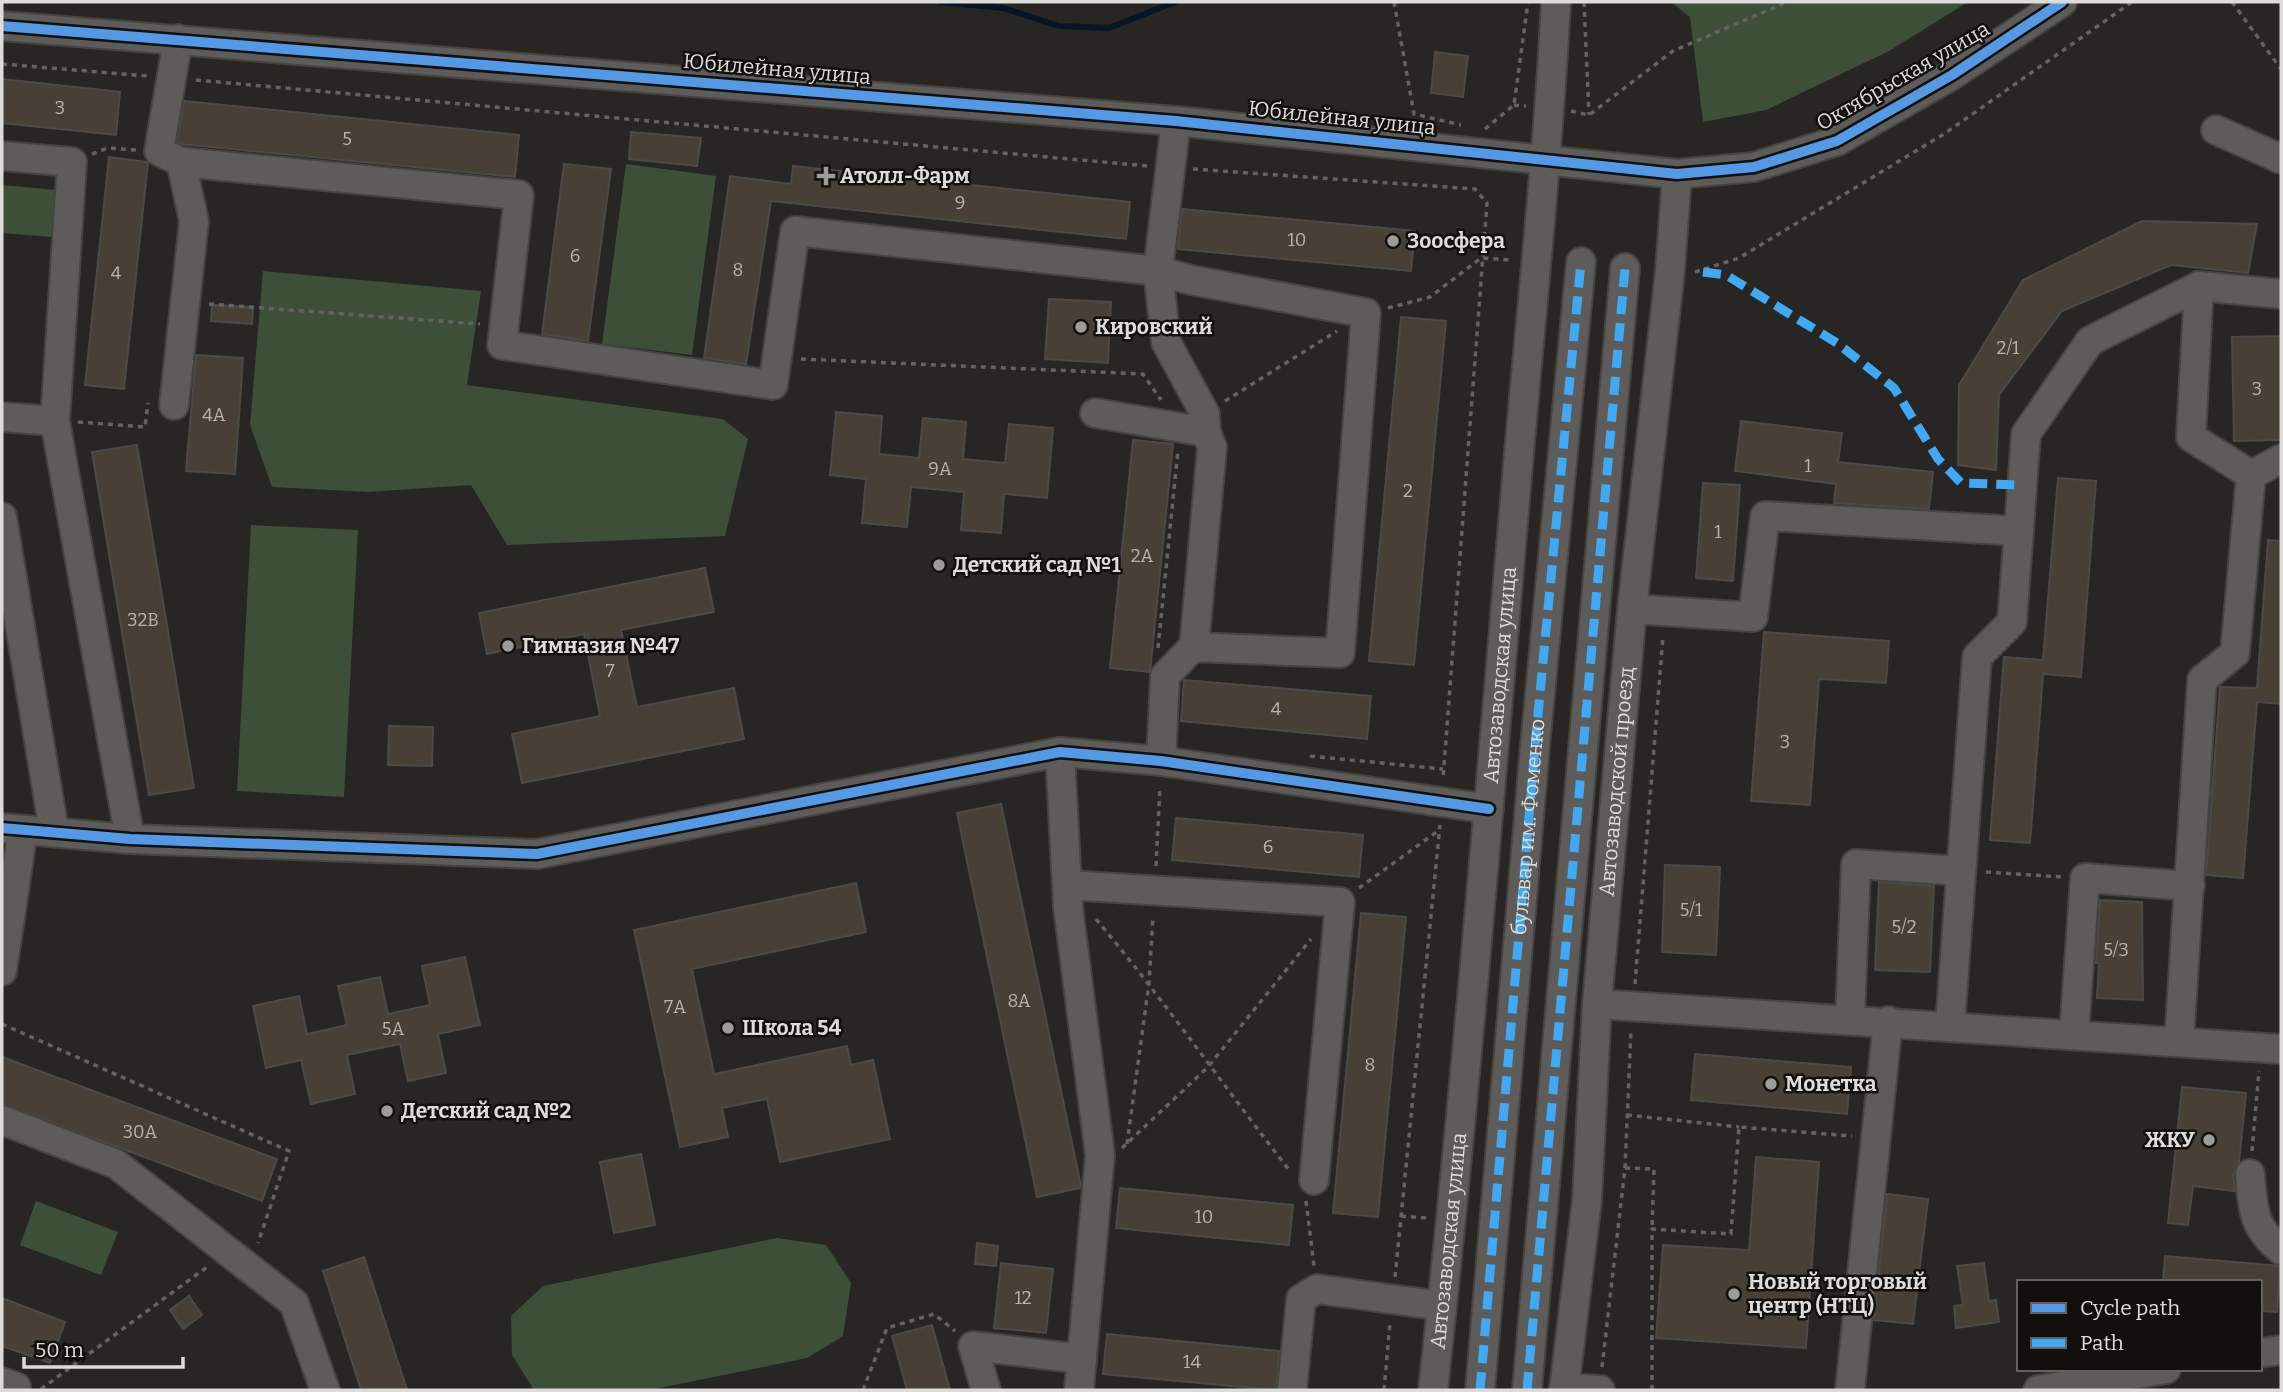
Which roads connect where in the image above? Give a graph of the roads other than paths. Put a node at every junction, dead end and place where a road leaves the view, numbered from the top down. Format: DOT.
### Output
graph roads {
  1 [pos="1556,2"];
  2 [pos="2062,2"];
  3 [pos="2,26"];
  4 [pos="178,39"];
  5 [pos="1176,121"];
  6 [pos="2216,130"];
  7 [pos="2,156"];
  8 [pos="170,156"];
  9 [pos="2281,159"];
  10 [pos="1547,162"];
  11 [pos="1678,174"];
  12 [pos="1581,262"];
  13 [pos="1625,268"];
  14 [pos="1158,271"];
  15 [pos="2199,286"];
  16 [pos="2281,294"];
  17 [pos="162,402"];
  18 [pos="1095,413"];
  19 [pos="2,417"];
  20 [pos="55,421"];
  21 [pos="1194,430"];
  22 [pos="2281,459"];
  23 [pos="2251,475"];
  24 [pos="2,517"];
  25 [pos="2019,531"];
  26 [pos="1632,609"];
  27 [pos="1193,647"];
  28 [pos="1060,752"];
  29 [pos="1161,761"];
  30 [pos="1489,809"];
  31 [pos="12,829"];
  32 [pos="54,831"];
  33 [pos="130,839"];
  34 [pos="1961,871"];
  35 [pos="2190,886"];
  36 [pos="1067,896"];
  37 [pos="2,971"];
  38 [pos="1597,1003"];
  39 [pos="1850,1019"];
  40 [pos="1888,1021"];
  41 [pos="1950,1025"];
  42 [pos="2074,1034"];
  43 [pos="2179,1042"];
  44 [pos="2271,1055"];
  45 [pos="2,1120"];
  46 [pos="2250,1174"];
  47 [pos="1305,1183"];
  48 [pos="2281,1250"];
  49 [pos="1442,1306"];
  50 [pos="2281,1350"];
  51 [pos="2262,1353"];
  52 [pos="1082,1359"];
  53 [pos="2159,1371"];
  54 [pos="2113,1384"];
  55 [pos="1564,1389"];
  56 [pos="325,1390"];
  57 [pos="986,1390"];
  58 [pos="1079,1390"];
  59 [pos="1292,1390"];
  60 [pos="1433,1390"];
  61 [pos="1480,1390"];
  62 [pos="1527,1390"];
  63 [pos="1600,1390"];
  64 [pos="1850,1390"];
  65 [pos="2038,1390"];
  1 -- 10 [label="street, Автозаводская улица"];
  2 -- 11 [label="street, Октябрьская улица"];
  3 -- 4 [label="street, Юбилейная улица"];
  4 -- 5 [label="street, Юбилейная улица"];
  4 -- 8 [label="street"];
  5 -- 10 [label="street, Юбилейная улица"];
  5 -- 14 [label="street"];
  6 -- 9 [label="street"];
  7 -- 20 [label="street"];
  8 -- 14 [label="street"];
  8 -- 17 [label="street"];
  10 -- 11 [label="street, Октябрьская улица"];
  10 -- 30 [label="street, Автозаводская улица"];
  11 -- 26 [label="street, Автозаводской проезд"];
  12 -- 61 [label="street, бульвар им. Фоменко"];
  13 -- 62 [label="street"];
  14 -- 21 [label="street"];
  14 -- 27 [label="street"];
  15 -- 16 [label="street"];
  15 -- 23 [label="street"];
  15 -- 25 [label="street"];
  18 -- 21 [label="street"];
  19 -- 20 [label="street"];
  20 -- 33 [label="street"];
  21 -- 27 [label="street"];
  22 -- 23 [label="street"];
  23 -- 35 [label="street"];
  24 -- 32 [label="street"];
  25 -- 26 [label="street"];
  25 -- 34 [label="street"];
  26 -- 38 [label="street, Автозаводской проезд"];
  27 -- 29 [label="street"];
  28 -- 29 [label="street"];
  28 -- 33 [label="street"];
  28 -- 36 [label="street"];
  29 -- 30 [label="street"];
  30 -- 49 [label="street, Автозаводская улица"];
  31 -- 32 [label="street"];
  31 -- 37 [label="street"];
  32 -- 33 [label="street"];
  34 -- 39 [label="street"];
  34 -- 41 [label="street"];
  35 -- 42 [label="street"];
  35 -- 43 [label="street"];
  36 -- 47 [label="street"];
  36 -- 52 [label="street"];
  38 -- 39 [label="street"];
  38 -- 55 [label="street, Автозаводской проезд"];
  39 -- 40 [label="street"];
  40 -- 41 [label="street"];
  40 -- 64 [label="street"];
  41 -- 42 [label="street"];
  42 -- 43 [label="street"];
  43 -- 44 [label="street"];
  45 -- 56 [label="street"];
  46 -- 48 [label="street"];
  49 -- 59 [label="street"];
  49 -- 60 [label="street, Автозаводская улица"];
  50 -- 51 [label="street"];
  52 -- 57 [label="street"];
  52 -- 58 [label="street"];
  53 -- 54 [label="street"];
  54 -- 65 [label="street"];
  55 -- 63 [label="street"];
}
